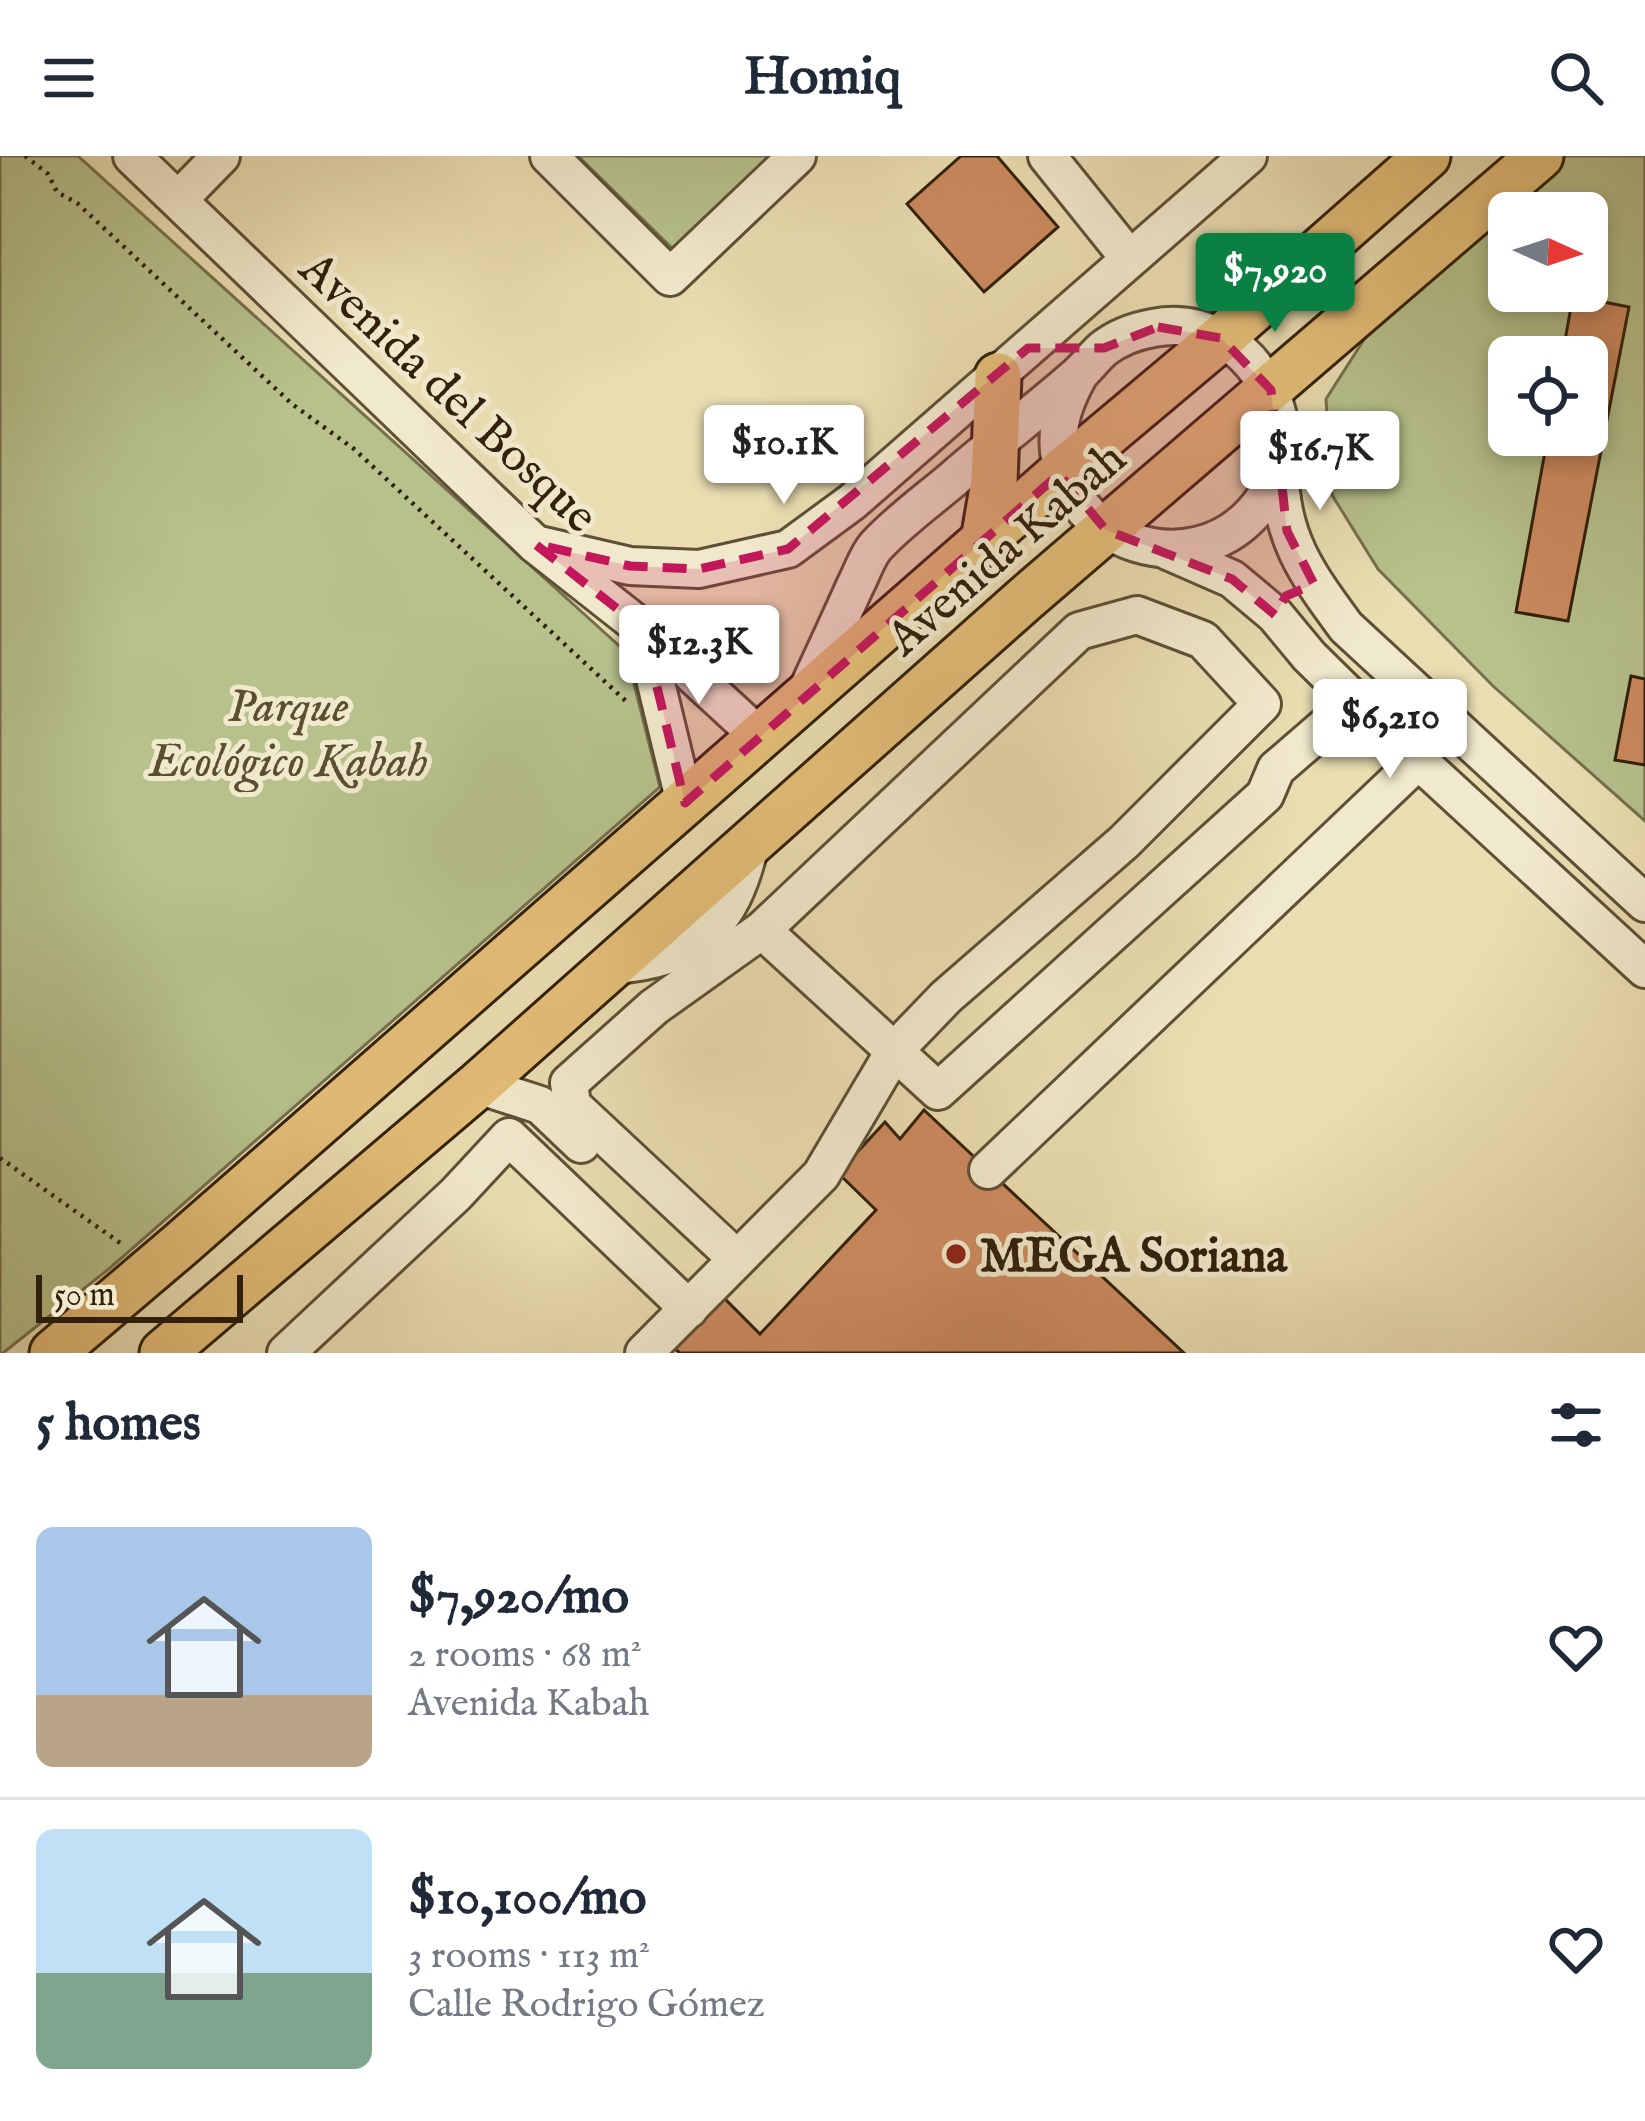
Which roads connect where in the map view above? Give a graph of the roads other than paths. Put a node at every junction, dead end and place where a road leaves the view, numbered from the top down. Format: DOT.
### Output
graph roads {
  1 [pos="132,156"];
  2 [pos="221,156"];
  3 [pos="549,156"];
  4 [pos="797,156"];
  5 [pos="1047,156"];
  6 [pos="1249,156"];
  7 [pos="1427,156"];
  8 [pos="1540,156"];
  9 [pos="179,200"];
  10 [pos="1130,258"];
  11 [pos="1221,338"];
  12 [pos="1092,361"];
  13 [pos="1013,362"];
  14 [pos="1271,390"];
  15 [pos="996,441"];
  16 [pos="1280,452"];
  17 [pos="1064,470"];
  18 [pos="1106,530"];
  19 [pos="984,541"];
  20 [pos="535,544"];
  21 [pos="1164,550"];
  22 [pos="1314,584"];
  23 [pos="1276,615"];
  24 [pos="643,629"];
  25 [pos="802,700"];
  26 [pos="1363,707"];
  27 [pos="1235,734"];
  28 [pos="760,737"];
  29 [pos="1420,759"];
  30 [pos="1278,784"];
  31 [pos="685,803"];
  32 [pos="1645,903"];
  33 [pos="762,930"];
  34 [pos="1645,969"];
  35 [pos="528,1040"];
  36 [pos="896,1050"];
  37 [pos="478,1085"];
  38 [pos="539,1105"];
  39 [pos="988,1170"];
  40 [pos="729,1267"];
  41 [pos="689,1309"];
  42 [pos="53,1353"];
  43 [pos="163,1353"];
  44 [pos="286,1353"];
  45 [pos="644,1353"];
  1 -- 9 [label="street, Avenida del Bosque"];
  2 -- 9 [label="street"];
  3 -- 4 [label="street"];
  5 -- 10 [label="street"];
  6 -- 10 [label="street"];
  7 -- 11 [label="main road, Avenida Kabah"];
  8 -- 14 [label="main road, Avenida Kabah"];
  9 -- 20 [label="street, Avenida del Bosque"];
  10 -- 13 [label="street"];
  11 -- 12 [label="street"];
  11 -- 14 [label="street"];
  11 -- 17 [label="main road, Avenida Kabah"];
  12 -- 13 [label="street"];
  12 -- 15 [label="street"];
  12 -- 17 [label="street"];
  13 -- 15 [label="main road"];
  13 -- 20 [label="street"];
  14 -- 16 [label="street"];
  14 -- 18 [label="main road, Avenida Kabah"];
  15 -- 19 [label="main road"];
  15 -- 25 [label="street"];
  16 -- 21 [label="street"];
  16 -- 22 [label="street"];
  17 -- 18 [label="street"];
  17 -- 19 [label="main road, Avenida Kabah"];
  18 -- 21 [label="street"];
  18 -- 35 [label="main road, Avenida Kabah"];
  19 -- 25 [label="main road, Avenida Kabah"];
  20 -- 24 [label="street, Avenida del Bosque"];
  21 -- 23 [label="street"];
  22 -- 23 [label="street"];
  22 -- 32 [label="street"];
  23 -- 26 [label="street"];
  24 -- 28 [label="street, Avenida del Bosque"];
  24 -- 31 [label="street"];
  25 -- 28 [label="main road, Avenida Kabah"];
  26 -- 29 [label="street"];
  26 -- 30 [label="street"];
  27 -- 30 [label="street"];
  27 -- 33 [label="street"];
  27 -- 36 [label="street"];
  28 -- 31 [label="main road, Avenida Kabah"];
  29 -- 34 [label="street"];
  29 -- 39 [label="street"];
  30 -- 36 [label="street"];
  31 -- 42 [label="main road, Avenida Kabah"];
  33 -- 36 [label="street"];
  33 -- 40 [label="street"];
  35 -- 37 [label="main road, Avenida Kabah"];
  35 -- 38 [label="street"];
  36 -- 40 [label="street"];
  37 -- 38 [label="street"];
  37 -- 43 [label="main road, Avenida Kabah"];
  38 -- 40 [label="street"];
  40 -- 41 [label="street"];
  41 -- 44 [label="street"];
  41 -- 45 [label="street"];
}
